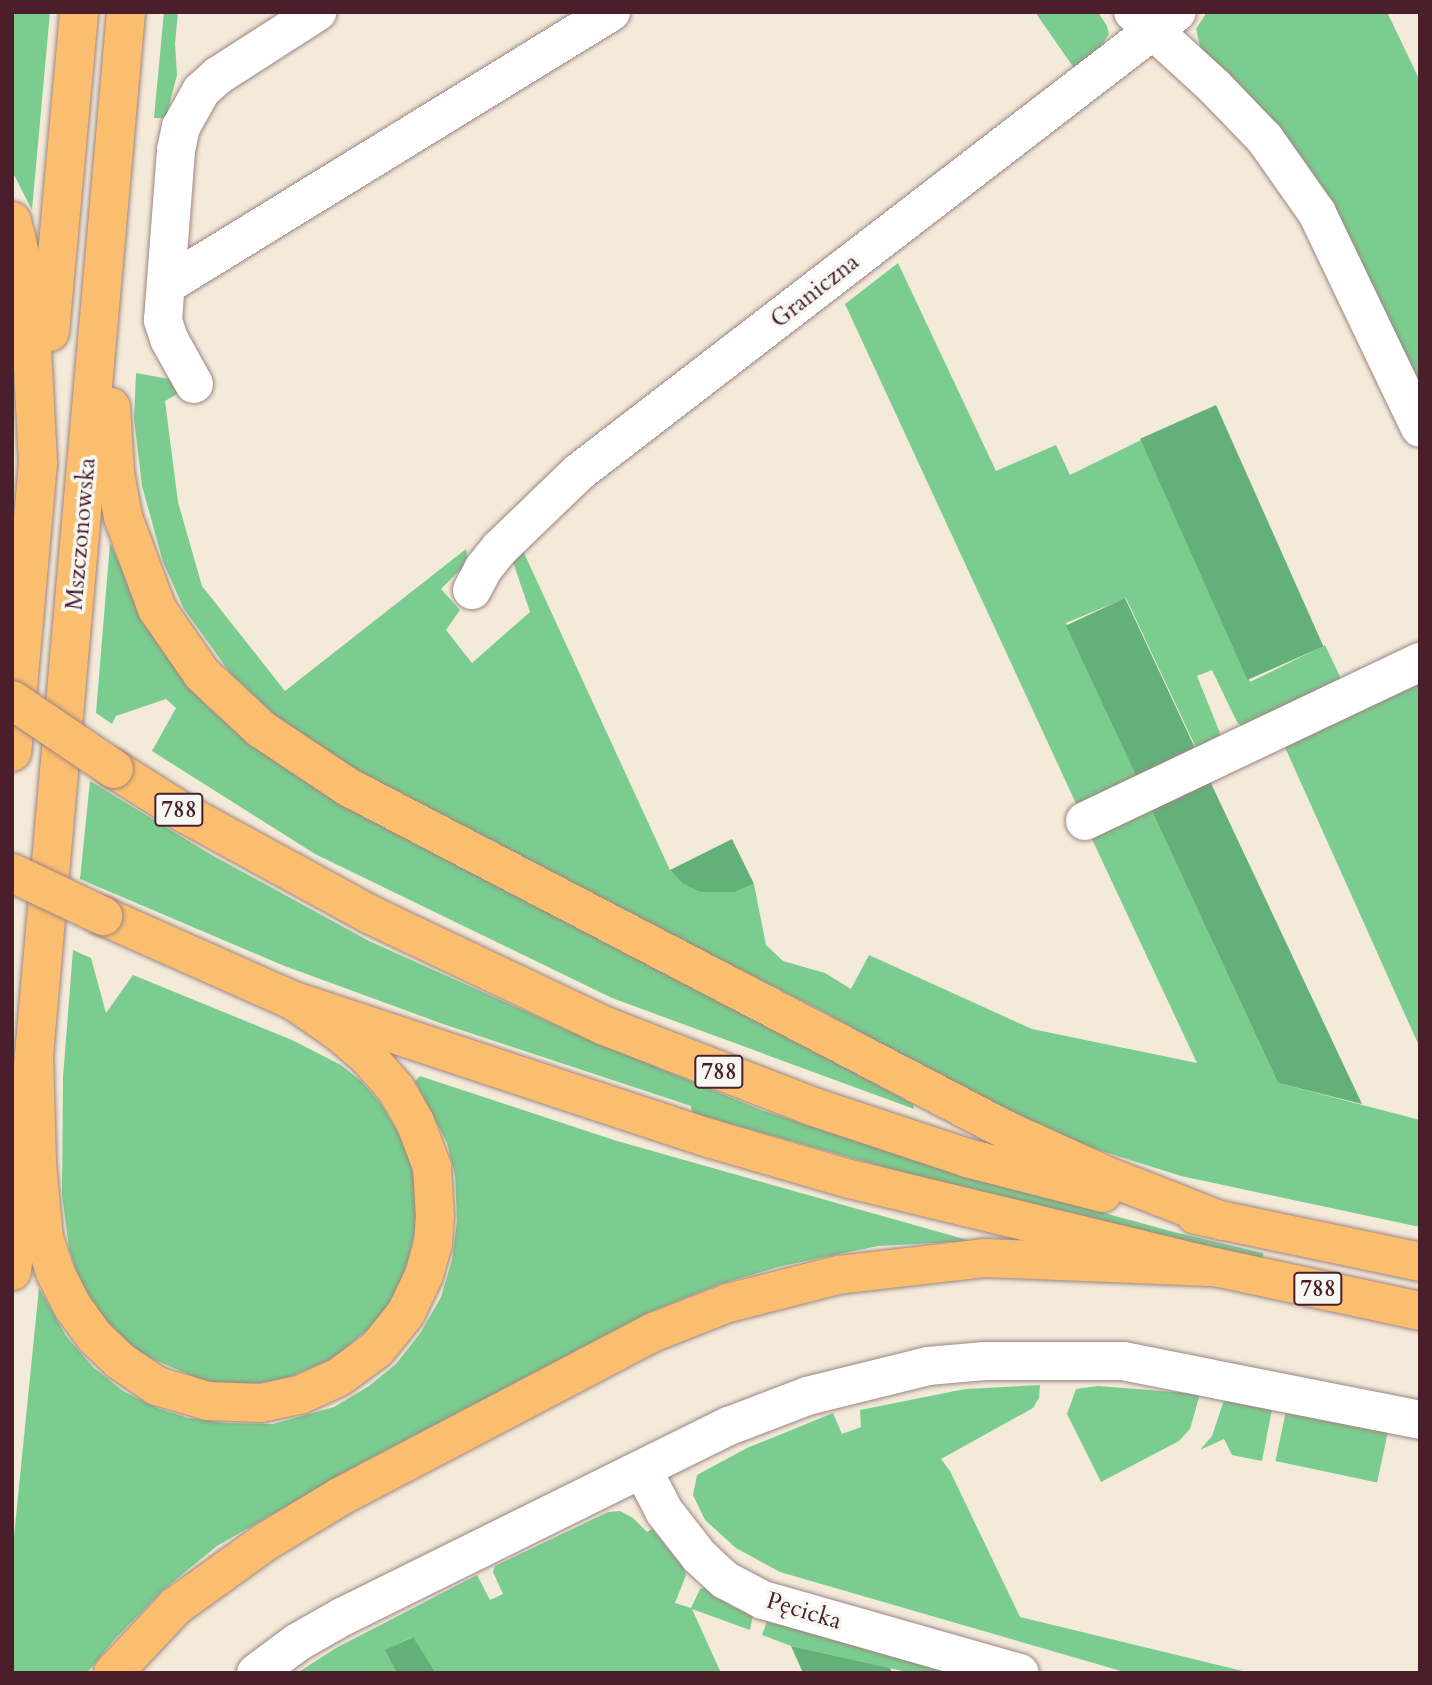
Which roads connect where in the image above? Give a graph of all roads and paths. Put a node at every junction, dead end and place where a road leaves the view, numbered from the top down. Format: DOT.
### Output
graph roads {
  1 [pos="79,12"];
  2 [pos="126,12"];
  3 [pos="317,12"];
  4 [pos="611,12"];
  5 [pos="1155,18"];
  6 [pos="12,221"];
  7 [pos="105,258"];
  8 [pos="168,284"];
  9 [pos="194,384"];
  10 [pos="1420,428"];
  11 [pos="38,463"];
  12 [pos="472,590"];
  13 [pos="1420,662"];
  14 [pos="12,700"];
  15 [pos="12,752"];
  16 [pos="1085,821"];
  17 [pos="12,873"];
  18 [pos="294,1001"];
  19 [pos="34,1056"];
  20 [pos="1222,1221"];
  21 [pos="1420,1262"];
  22 [pos="1216,1267"];
  23 [pos="12,1271"];
  24 [pos="1420,1311"];
  25 [pos="1420,1420"];
  26 [pos="643,1470"];
  27 [pos="113,1673"];
  28 [pos="256,1673"];
  29 [pos="1020,1673"];
  1 -- 11 [label="main road, Mszczonowska"];
  2 -- 7 [label="main road, Mszczonowska"];
  3 -- 8 [label="street"];
  4 -- 8 [label="street"];
  5 -- 10 [label="street"];
  5 -- 12 [label="street, Graniczna"];
  6 -- 11 [label="main road"];
  7 -- 19 [label="main road, Mszczonowska"];
  7 -- 20 [label="main road"];
  8 -- 9 [label="street"];
  11 -- 15 [label="main road"];
  13 -- 16 [label="street"];
  14 -- 20 [label="main road, 788, bridge"];
  17 -- 18 [label="main road, bridge"];
  18 -- 19 [label="main road"];
  18 -- 22 [label="main road, 788"];
  19 -- 23 [label="main road"];
  20 -- 21 [label="main road, 788"];
  22 -- 24 [label="main road, 788"];
  22 -- 27 [label="main road"];
  25 -- 26 [label="street"];
  26 -- 28 [label="street"];
  26 -- 29 [label="street, Pęcicka"];
}
